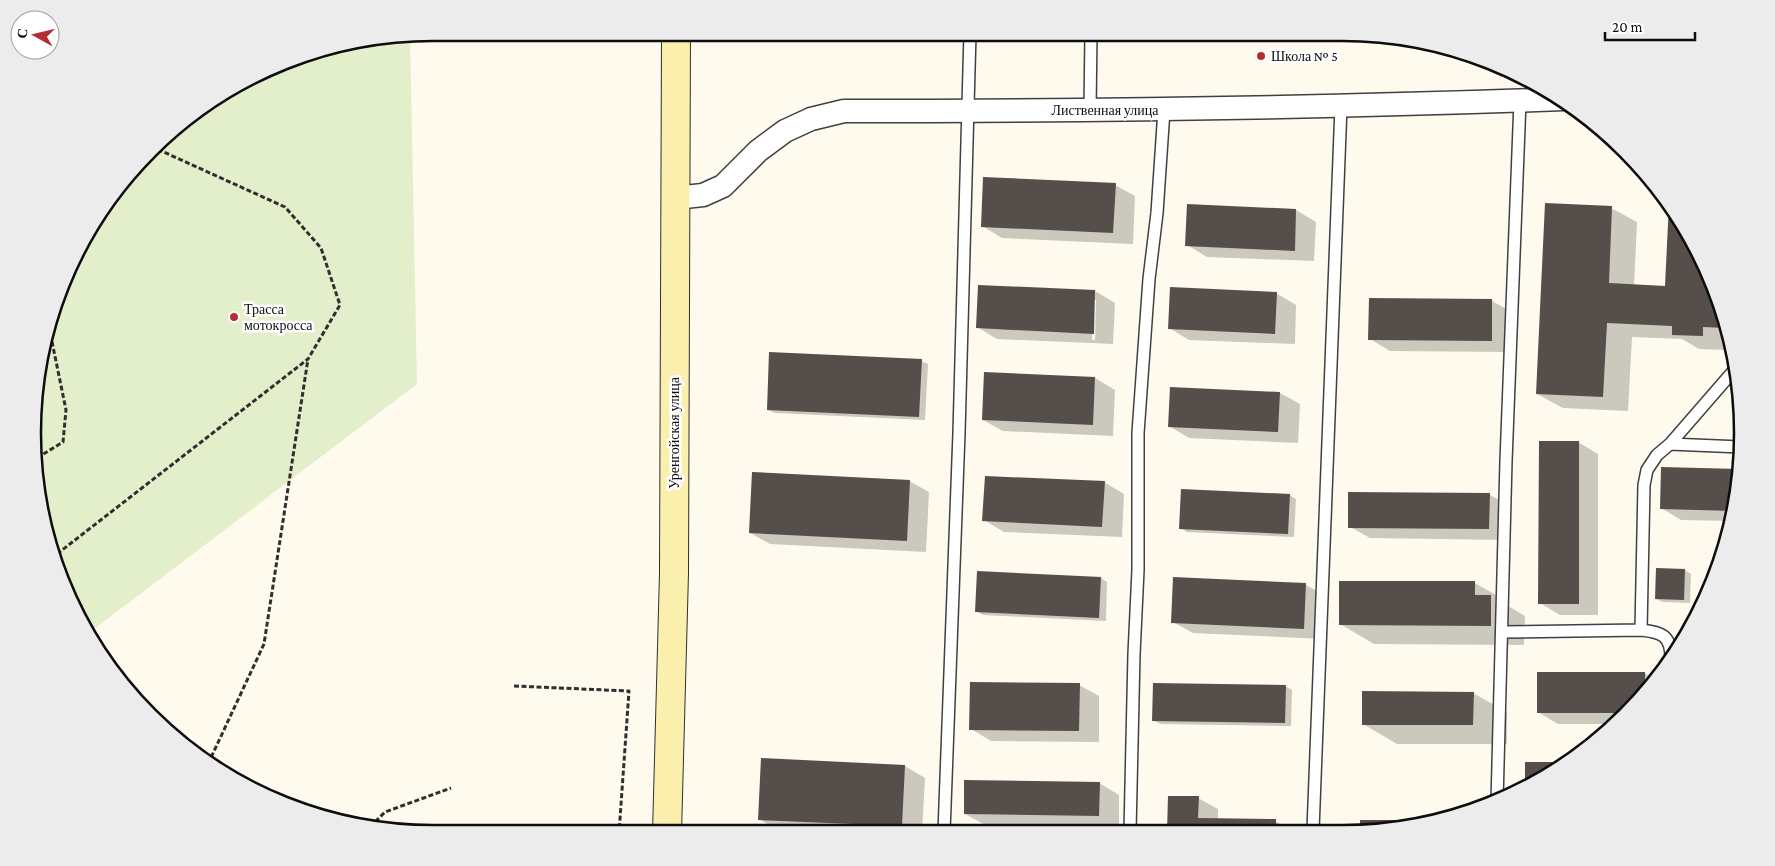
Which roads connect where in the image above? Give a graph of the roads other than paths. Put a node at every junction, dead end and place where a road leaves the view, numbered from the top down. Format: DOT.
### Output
graph roads {
  1 [pos="676,41"];
  2 [pos="970,41"];
  3 [pos="1091,41"];
  4 [pos="1548,100"];
  5 [pos="1520,101"];
  6 [pos="1341,106"];
  7 [pos="1090,110"];
  8 [pos="1164,110"];
  9 [pos="968,111"];
  10 [pos="675,198"];
  11 [pos="1729,376"];
  12 [pos="1670,444"];
  13 [pos="1733,447"];
  14 [pos="1640,630"];
  15 [pos="1502,632"];
  16 [pos="1669,649"];
  17 [pos="1497,792"];
  18 [pos="667,825"];
  19 [pos="944,825"];
  20 [pos="1130,825"];
  21 [pos="1313,825"];
  1 -- 10 [label="street, Уренгойская улица"];
  2 -- 9 [label="lane"];
  3 -- 7 [label="lane"];
  4 -- 5 [label="street, Лиственная улица"];
  5 -- 6 [label="street, Лиственная улица"];
  5 -- 15 [label="lane"];
  6 -- 8 [label="street, Лиственная улица"];
  6 -- 21 [label="lane"];
  7 -- 8 [label="street, Лиственная улица"];
  7 -- 9 [label="street, Лиственная улица"];
  8 -- 20 [label="lane"];
  9 -- 10 [label="street, Лиственная улица"];
  9 -- 19 [label="lane"];
  10 -- 18 [label="street, Уренгойская улица"];
  11 -- 12 [label="lane"];
  12 -- 13 [label="lane"];
  12 -- 14 [label="lane"];
  14 -- 15 [label="lane"];
  14 -- 16 [label="lane"];
  15 -- 17 [label="lane"];
}
